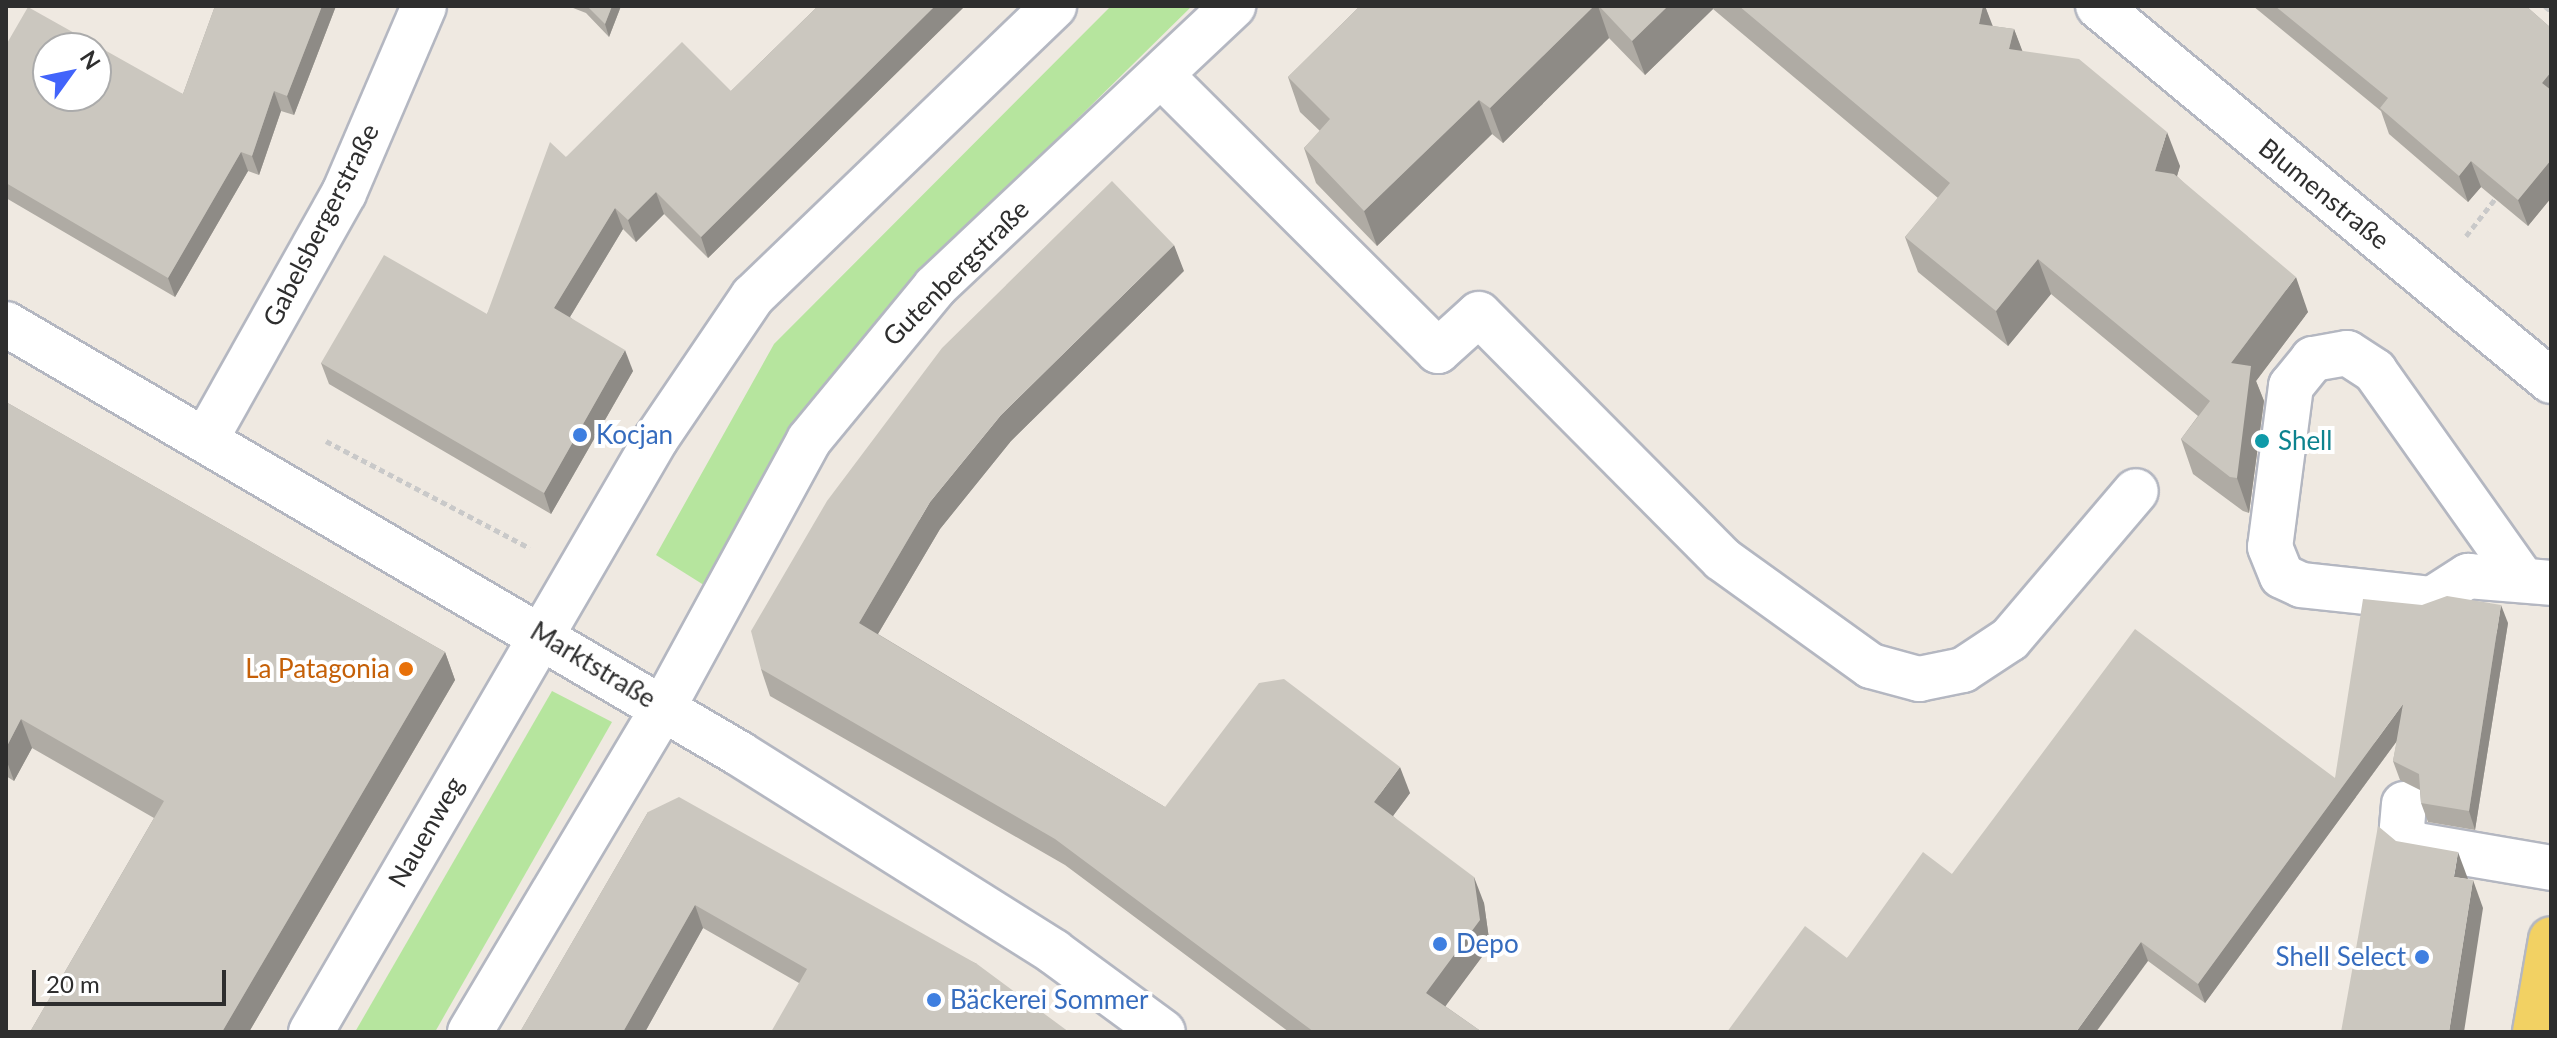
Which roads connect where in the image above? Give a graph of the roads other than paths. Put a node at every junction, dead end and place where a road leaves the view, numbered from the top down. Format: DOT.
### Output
graph roads {
  1 [pos="424,6"];
  2 [pos="1054,6"];
  3 [pos="1233,6"];
  4 [pos="2098,6"];
  5 [pos="1161,75"];
  6 [pos="6,324"];
  7 [pos="2551,381"];
  8 [pos="207,437"];
  9 [pos="2136,491"];
  10 [pos="2536,581"];
  11 [pos="544,635"];
  12 [pos="663,708"];
  13 [pos="2404,804"];
  14 [pos="2551,868"];
  15 [pos="2551,939"];
  16 [pos="311,1032"];
  17 [pos="470,1032"];
  18 [pos="1163,1032"];
  19 [pos="2535,1032"];
  1 -- 8 [label="street, Gabelsbergerstraße"];
  2 -- 11 [label="street"];
  3 -- 5 [label="street, Gutenbergstraße"];
  4 -- 7 [label="street, Blumenstraße"];
  5 -- 9 [label="street"];
  5 -- 12 [label="street, Gutenbergstraße"];
  6 -- 8 [label="street, Marktstraße"];
  8 -- 11 [label="street, Marktstraße"];
  10 -- 10 [label="street"];
  11 -- 12 [label="street, Marktstraße"];
  11 -- 16 [label="street, Nauenweg"];
  12 -- 17 [label="street"];
  12 -- 18 [label="street, Marktstraße"];
  13 -- 14 [label="street"];
  15 -- 19 [label="main road"];
}
